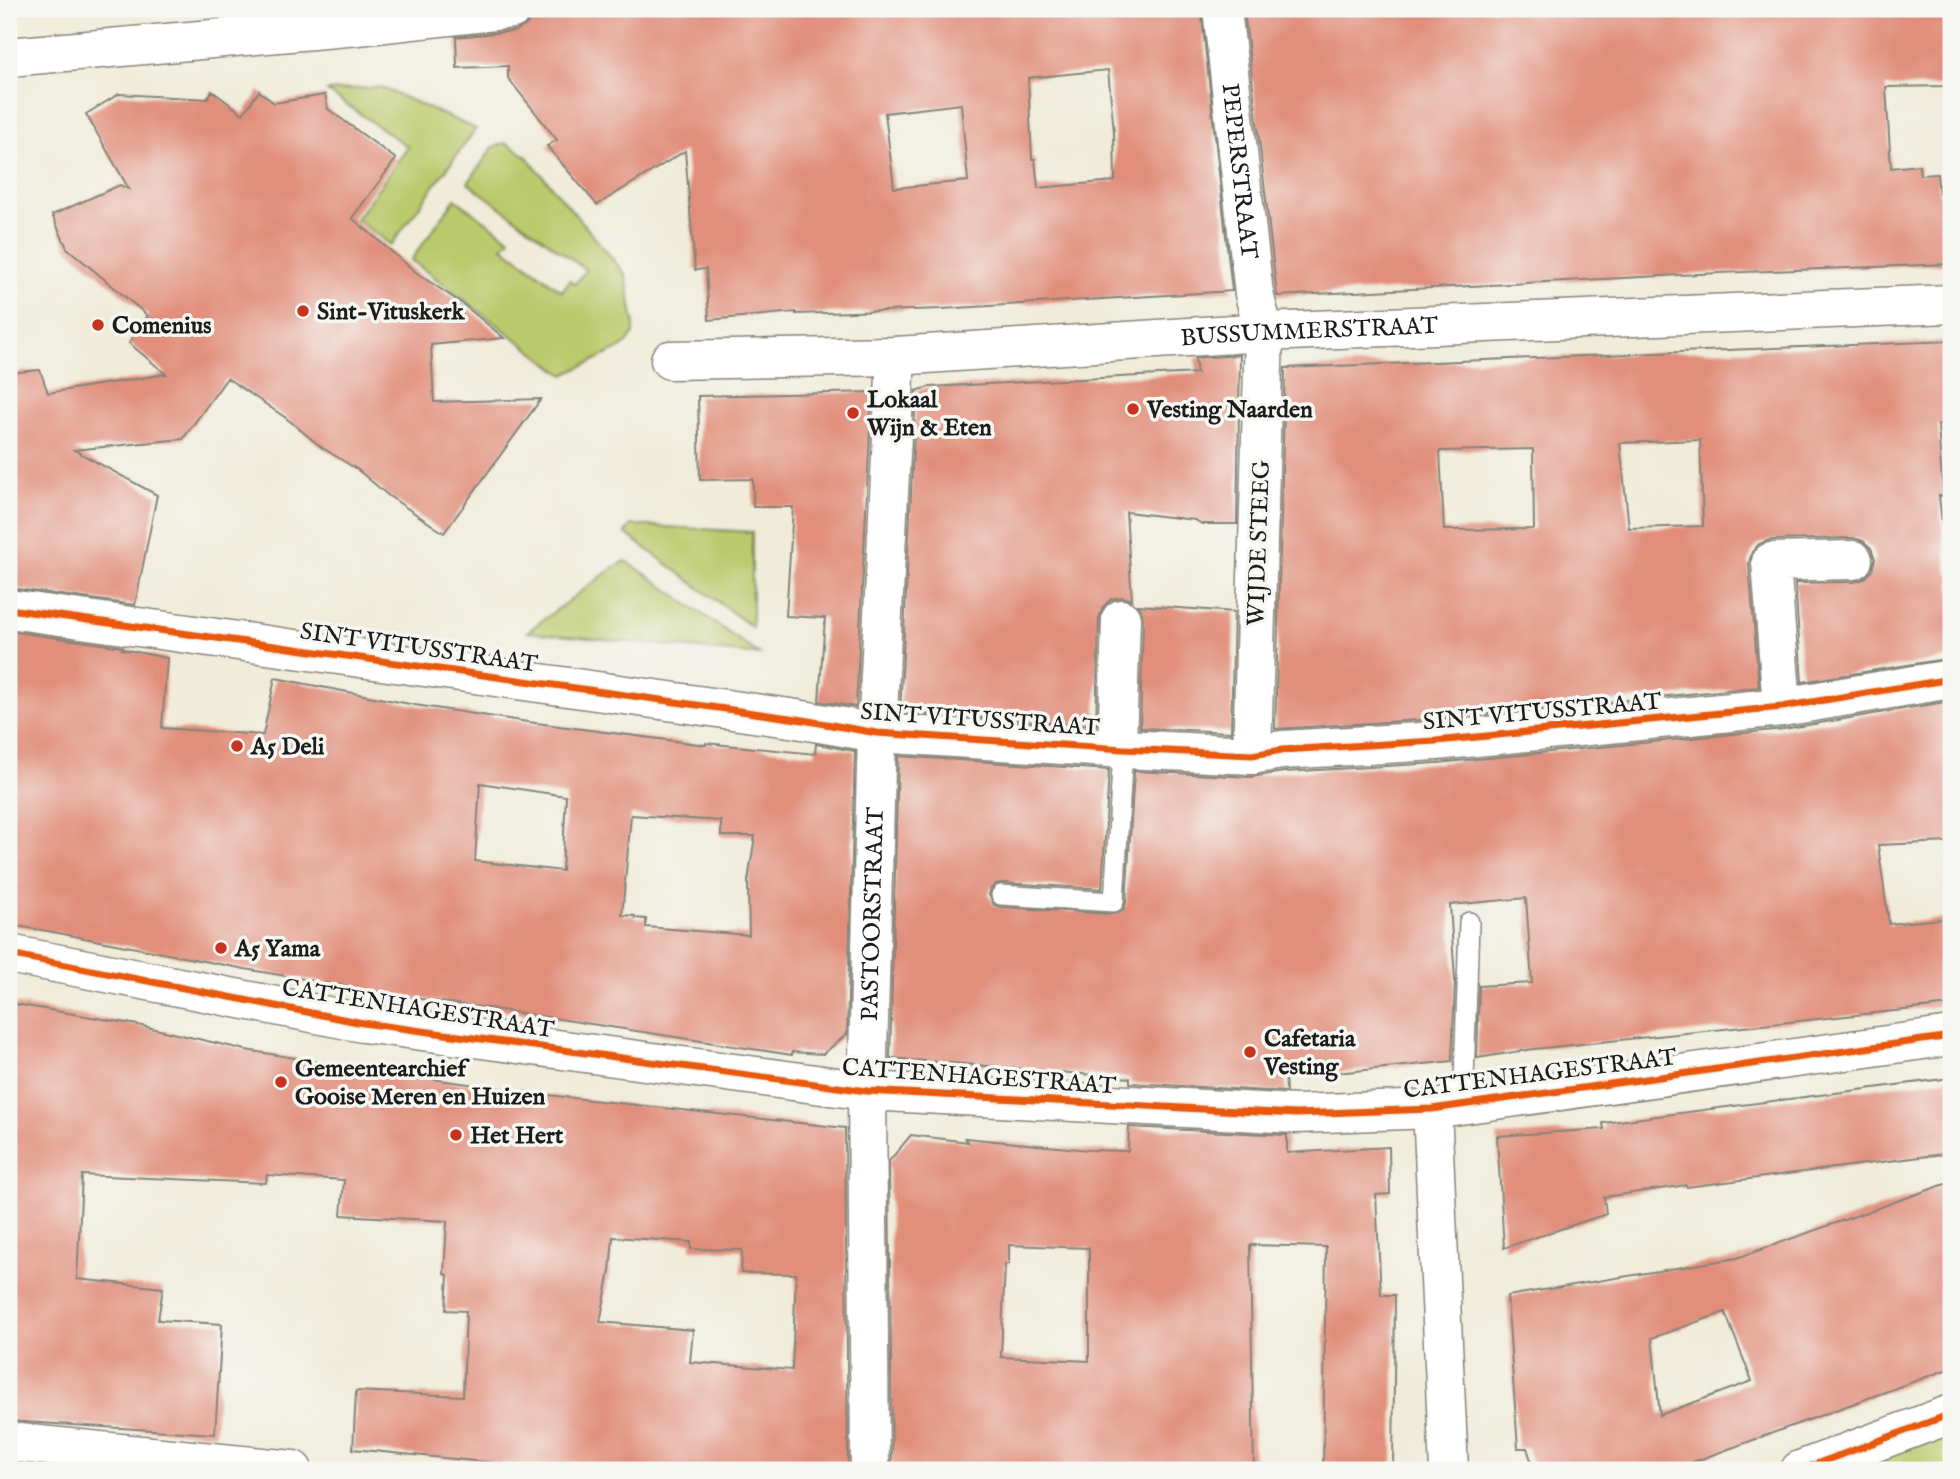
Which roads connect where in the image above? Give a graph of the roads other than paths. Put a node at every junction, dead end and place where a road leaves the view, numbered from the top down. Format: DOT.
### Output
graph roads {
  1 [pos="512,9"];
  2 [pos="1222,9"];
  3 [pos="9,57"];
  4 [pos="1951,304"];
  5 [pos="1264,332"];
  6 [pos="896,356"];
  7 [pos="670,360"];
  8 [pos="1853,560"];
  9 [pos="9,609"];
  10 [pos="1121,619"];
  11 [pos="1951,679"];
  12 [pos="1782,707"];
  13 [pos="877,733"];
  14 [pos="1120,749"];
  15 [pos="1252,755"];
  16 [pos="1000,895"];
  17 [pos="1469,922"];
  18 [pos="9,954"];
  19 [pos="1951,1036"];
  20 [pos="867,1091"];
  21 [pos="1432,1110"];
  22 [pos="1951,1414"];
  23 [pos="9,1442"];
  24 [pos="293,1470"];
  25 [pos="870,1470"];
  26 [pos="1449,1470"];
  27 [pos="1800,1470"];
  1 -- 3 [label="street"];
  2 -- 5 [label="street, PEPERSTRAAT"];
  4 -- 5 [label="street, BUSSUMMERSTRAAT"];
  5 -- 6 [label="street, BUSSUMMERSTRAAT"];
  5 -- 15 [label="street, WIJDE STEEG"];
  6 -- 7 [label="street, BUSSUMMERSTRAAT"];
  6 -- 13 [label="street, PASTOORSTRAAT"];
  8 -- 12 [label="street"];
  9 -- 13 [label="street, SINT VITUSSTRAAT"];
  10 -- 14 [label="street, SINT VITUSSTRAAT"];
  11 -- 12 [label="street, SINT VITUSSTRAAT"];
  12 -- 15 [label="street, SINT VITUSSTRAAT"];
  13 -- 14 [label="street, SINT VITUSSTRAAT"];
  13 -- 20 [label="street, PASTOORSTRAAT"];
  14 -- 15 [label="street, SINT VITUSSTRAAT"];
  14 -- 16 [label="lane"];
  17 -- 21 [label="lane"];
  18 -- 20 [label="street, CATTENHAGESTRAAT"];
  19 -- 21 [label="street, CATTENHAGESTRAAT"];
  20 -- 21 [label="street, CATTENHAGESTRAAT"];
  20 -- 25 [label="street, PASTOORSTRAAT"];
  21 -- 26 [label="street"];
  22 -- 27 [label="street"];
  23 -- 24 [label="street"];
}
